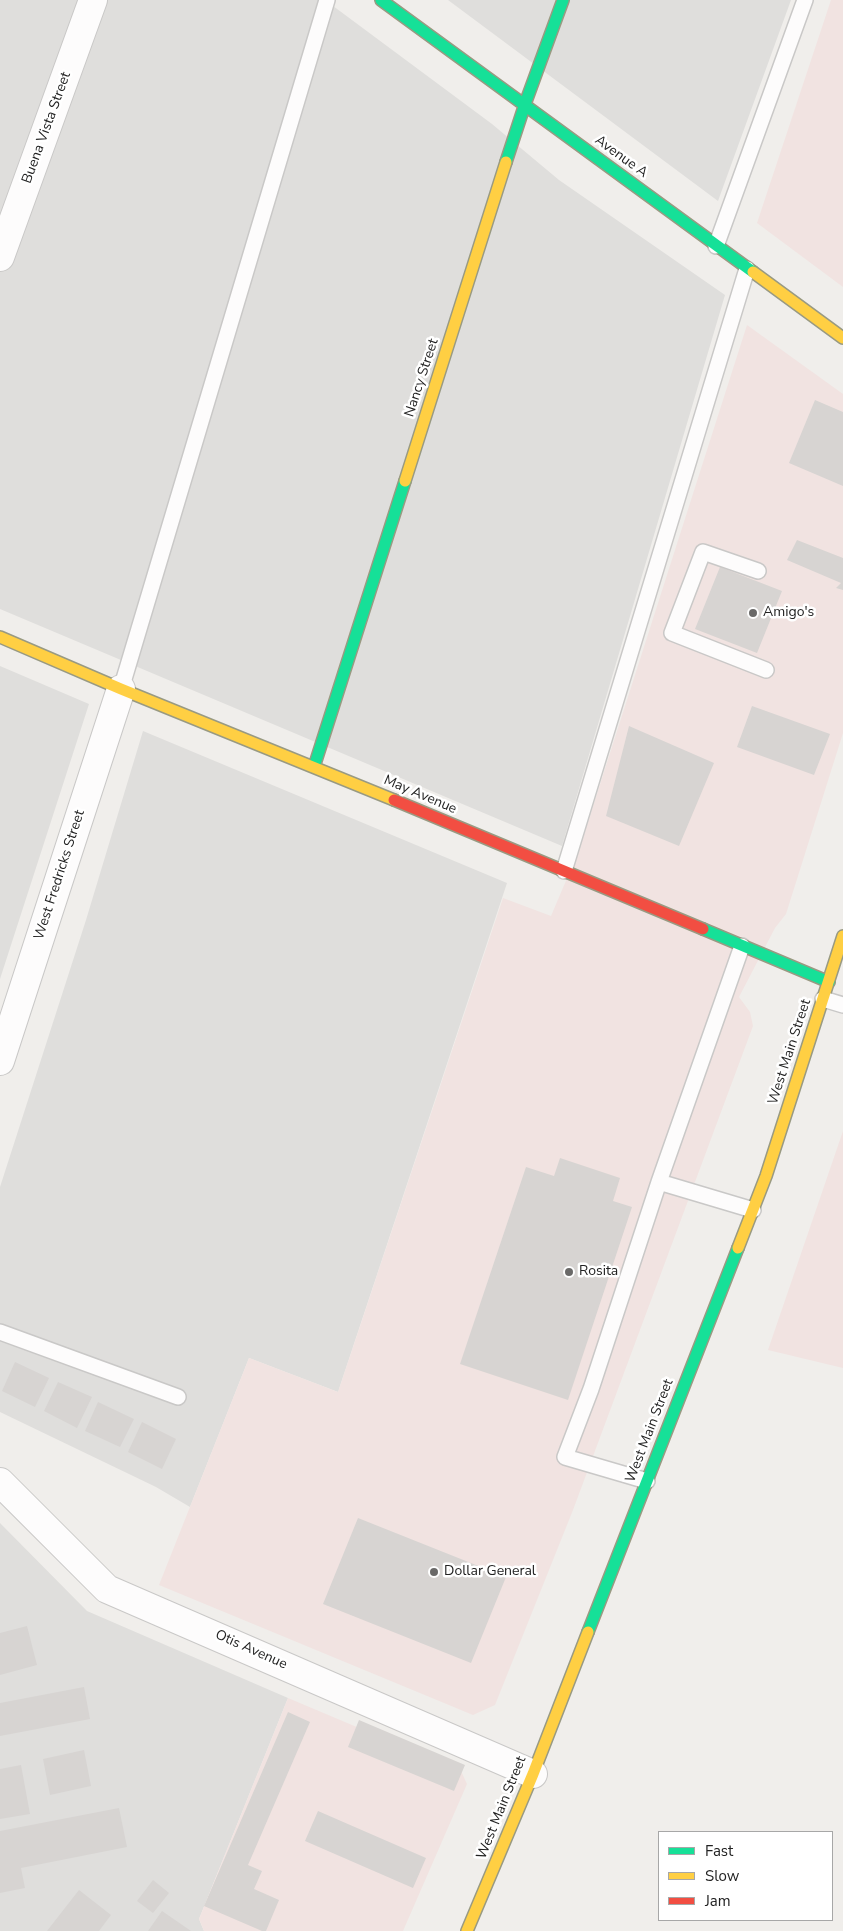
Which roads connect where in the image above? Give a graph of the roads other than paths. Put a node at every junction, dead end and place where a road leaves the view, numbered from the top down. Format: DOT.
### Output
graph roads {
  1 [pos="93,0"];
  2 [pos="327,0"];
  3 [pos="381,0"];
  4 [pos="563,0"];
  5 [pos="805,0"];
  6 [pos="525,104"];
  7 [pos="716,246"];
  8 [pos="0,257"];
  9 [pos="748,269"];
  10 [pos="843,338"];
  11 [pos="758,571"];
  12 [pos="0,636"];
  13 [pos="766,670"];
  14 [pos="121,689"];
  15 [pos="314,767"];
  16 [pos="564,872"];
  17 [pos="843,936"];
  18 [pos="742,946"];
  19 [pos="829,982"];
  20 [pos="823,999"];
  21 [pos="843,1005"];
  22 [pos="0,1061"];
  23 [pos="659,1182"];
  24 [pos="753,1210"];
  25 [pos="0,1332"];
  26 [pos="178,1397"];
  27 [pos="647,1481"];
  28 [pos="0,1482"];
  29 [pos="533,1774"];
  30 [pos="467,1931"];
  1 -- 8 [label="street, Buena Vista Street"];
  2 -- 14 [label="lane"];
  3 -- 6 [label="street, Avenue A"];
  4 -- 6 [label="street, Nancy Street"];
  5 -- 7 [label="lane"];
  6 -- 7 [label="street, Avenue A"];
  6 -- 15 [label="street, Nancy Street"];
  7 -- 9 [label="street, Avenue A"];
  9 -- 10 [label="street, Avenue A"];
  9 -- 16 [label="lane"];
  11 -- 13 [label="lane"];
  12 -- 14 [label="street, May Avenue"];
  14 -- 15 [label="street, May Avenue"];
  14 -- 22 [label="street, West Fredricks Street"];
  15 -- 16 [label="street, May Avenue"];
  16 -- 18 [label="street, May Avenue"];
  17 -- 19 [label="street, West Main Street"];
  18 -- 19 [label="street, May Avenue"];
  18 -- 23 [label="lane"];
  19 -- 20 [label="street, West Main Street"];
  20 -- 21 [label="lane"];
  20 -- 24 [label="street, West Main Street"];
  23 -- 24 [label="lane"];
  23 -- 27 [label="lane"];
  24 -- 27 [label="street, West Main Street"];
  25 -- 26 [label="lane"];
  27 -- 29 [label="street, West Main Street"];
  28 -- 29 [label="street, Otis Avenue"];
  29 -- 30 [label="street, West Main Street"];
}
